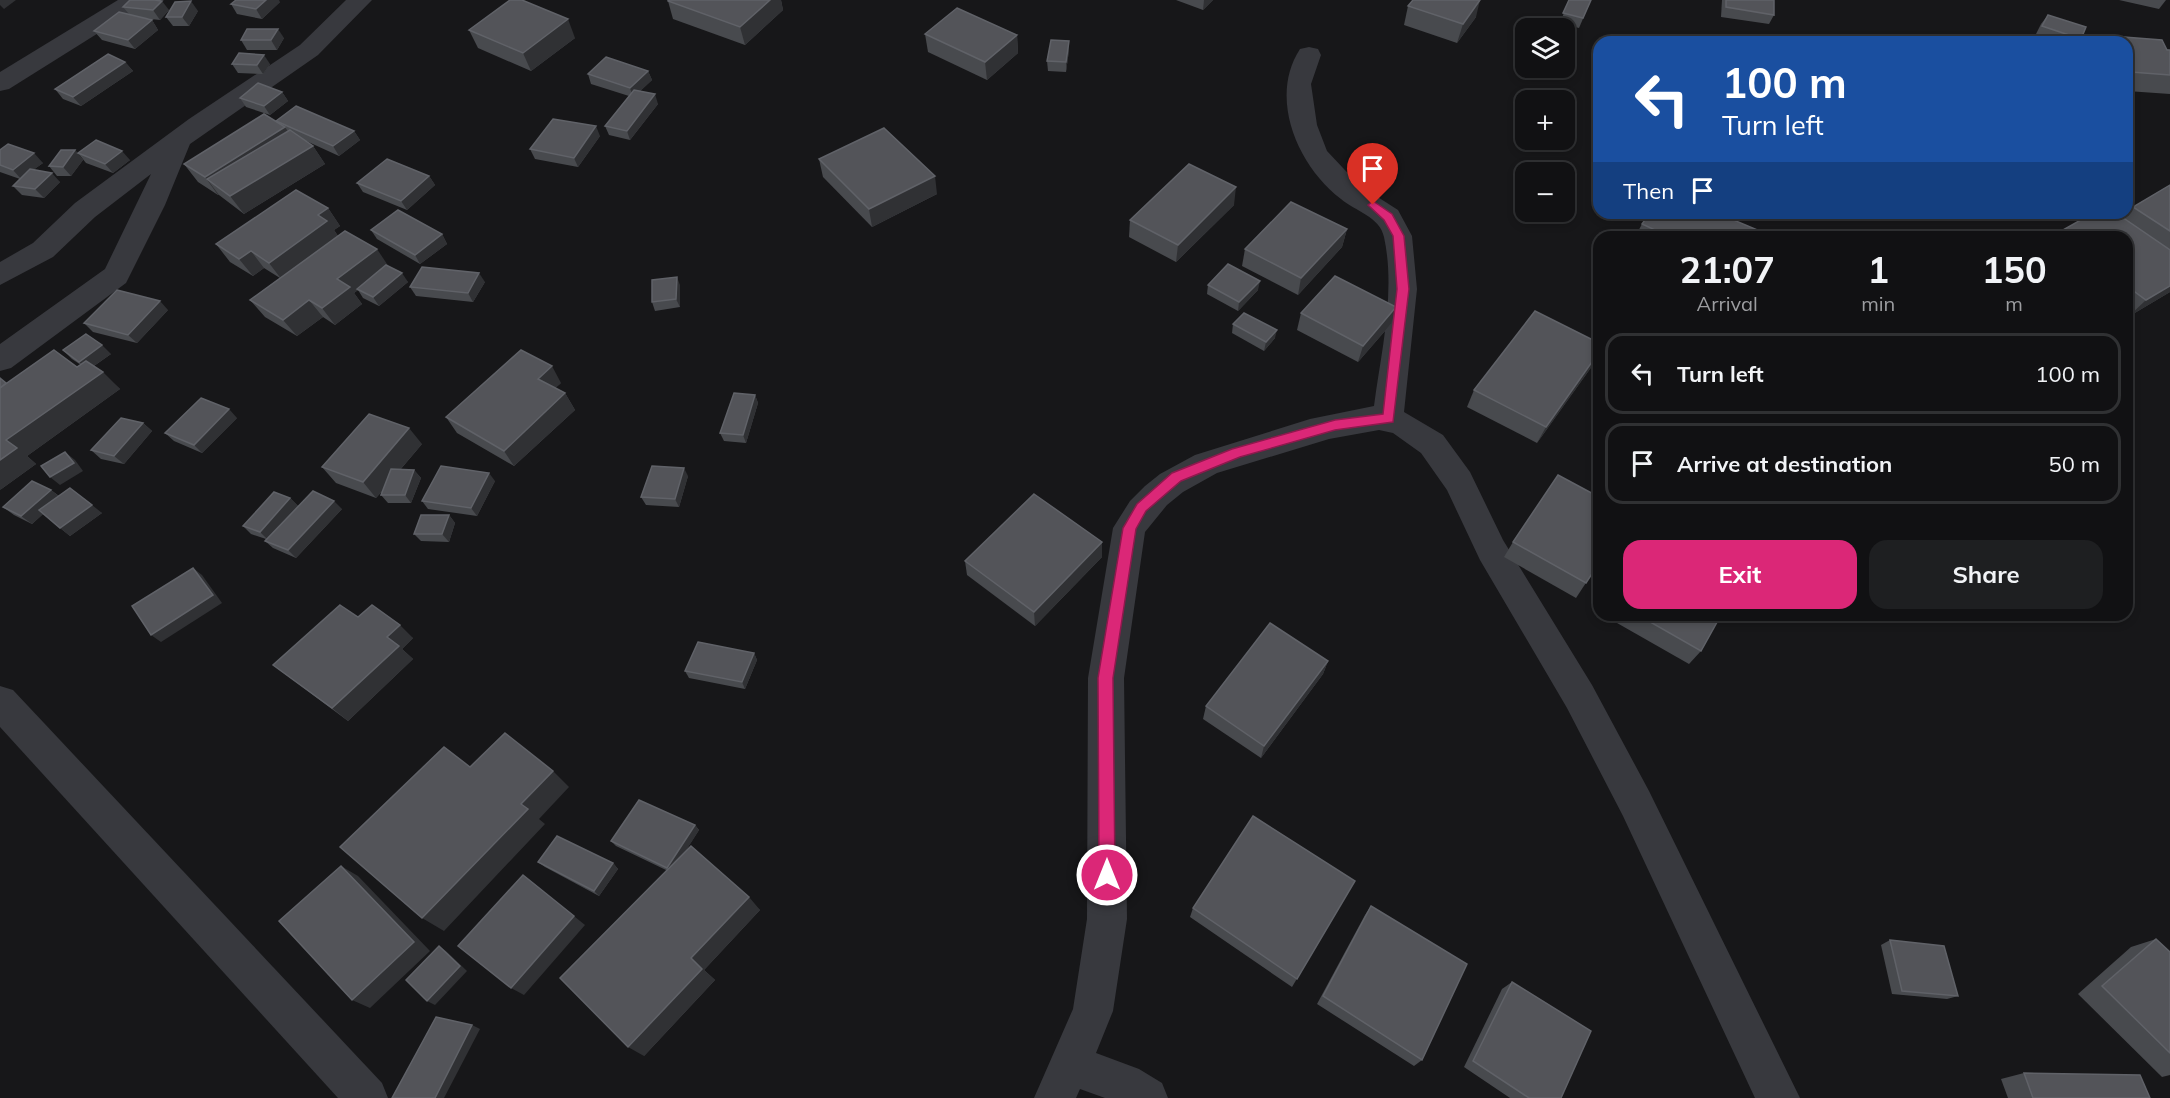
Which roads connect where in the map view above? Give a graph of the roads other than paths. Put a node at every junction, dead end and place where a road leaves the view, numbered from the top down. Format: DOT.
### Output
graph roads {
  1 [pos="135,0"];
  2 [pos="360,0"];
  3 [pos="1309,55"];
  4 [pos="0,82"];
  5 [pos="180,139"];
  6 [pos="0,275"];
  7 [pos="0,360"];
  8 [pos="1388,419"];
  9 [pos="0,702"];
  10 [pos="1063,1082"];
  11 [pos="367,1098"];
  12 [pos="1147,1098"];
  13 [pos="1779,1098"];
  1 -- 4 [label="street"];
  2 -- 5 [label="street"];
  3 -- 8 [label="street"];
  5 -- 6 [label="street"];
  5 -- 7 [label="street"];
  8 -- 10 [label="street"];
  8 -- 13 [label="street"];
  9 -- 11 [label="street"];
  10 -- 12 [label="street"];
}
